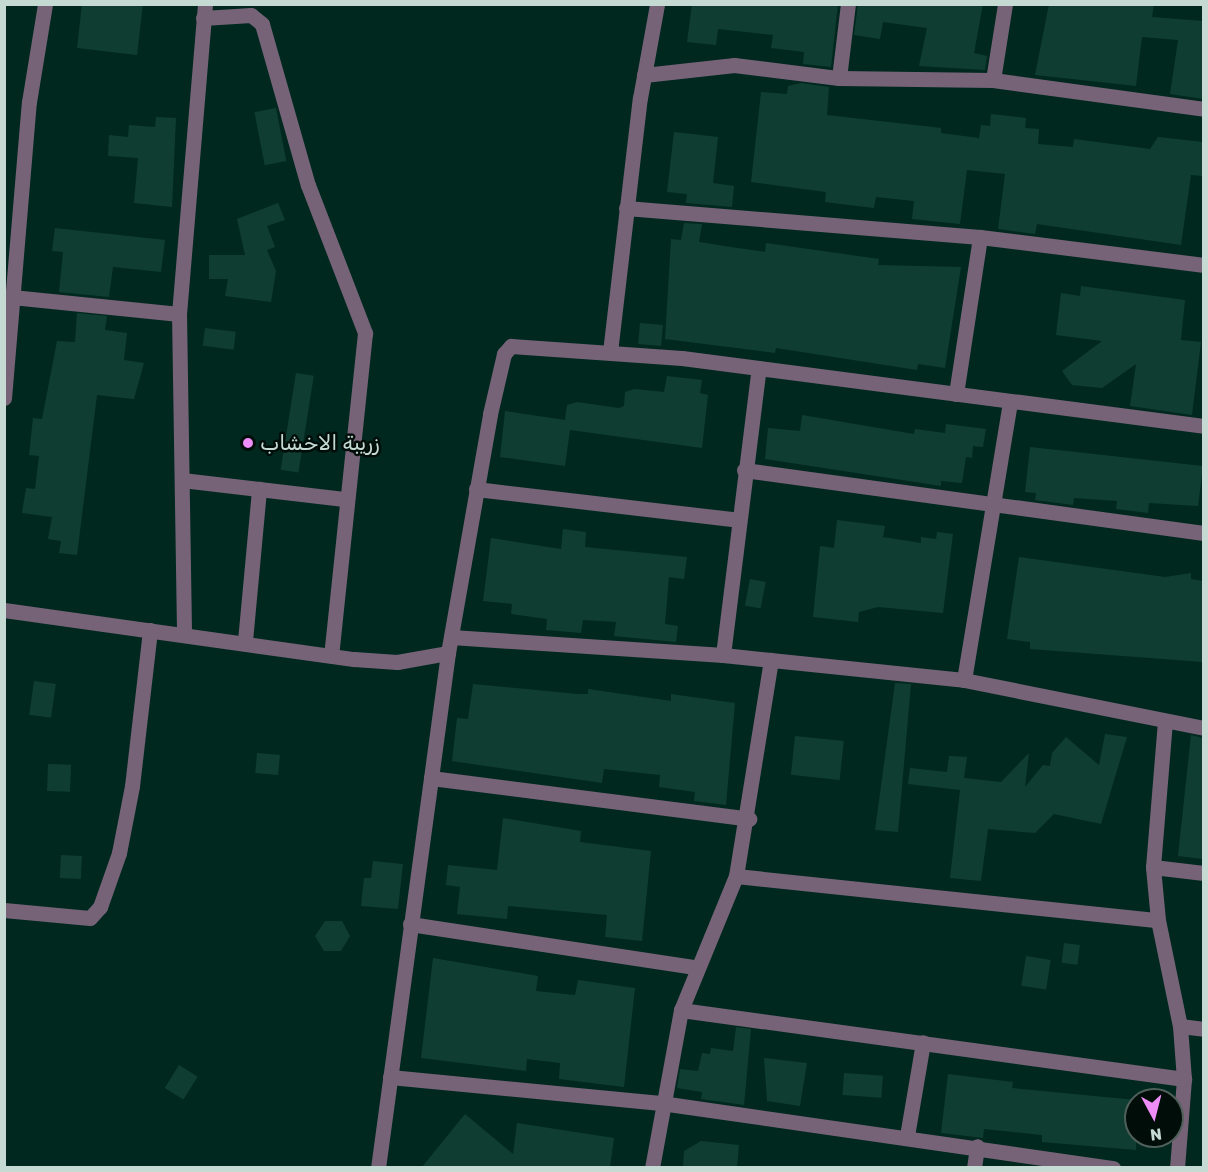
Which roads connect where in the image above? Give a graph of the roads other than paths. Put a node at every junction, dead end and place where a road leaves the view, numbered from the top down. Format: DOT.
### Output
graph roads {
  1 [pos="45,4"];
  2 [pos="657,4"];
  3 [pos="848,4"];
  4 [pos="1005,4"];
  5 [pos="204,11"];
  6 [pos="644,75"];
  7 [pos="839,78"];
  8 [pos="993,80"];
  9 [pos="1203,109"];
  10 [pos="626,208"];
  11 [pos="980,237"];
  12 [pos="1203,265"];
  13 [pos="12,297"];
  14 [pos="179,314"];
  15 [pos="610,352"];
  16 [pos="759,368"];
  17 [pos="956,394"];
  18 [pos="4,399"];
  19 [pos="1010,402"];
  20 [pos="1203,426"];
  21 [pos="744,470"];
  22 [pos="182,480"];
  23 [pos="259,489"];
  24 [pos="476,489"];
  25 [pos="344,499"];
  26 [pos="991,504"];
  27 [pos="738,520"];
  28 [pos="1203,533"];
  29 [pos="4,610"];
  30 [pos="150,630"];
  31 [pos="184,632"];
  32 [pos="451,637"];
  33 [pos="245,641"];
  34 [pos="448,653"];
  35 [pos="331,655"];
  36 [pos="723,655"];
  37 [pos="771,660"];
  38 [pos="964,680"];
  39 [pos="1166,721"];
  40 [pos="1203,728"];
  41 [pos="431,778"];
  42 [pos="749,819"];
  43 [pos="1153,867"];
  44 [pos="1203,873"];
  45 [pos="736,876"];
  46 [pos="4,910"];
  47 [pos="1158,920"];
  48 [pos="410,924"];
  49 [pos="695,967"];
  50 [pos="681,1010"];
  51 [pos="1180,1026"];
  52 [pos="1203,1029"];
  53 [pos="923,1041"];
  54 [pos="390,1077"];
  55 [pos="1184,1079"];
  56 [pos="661,1103"];
  57 [pos="907,1136"];
  58 [pos="977,1146"];
  59 [pos="378,1167"];
  60 [pos="652,1167"];
  61 [pos="974,1167"];
  62 [pos="1113,1167"];
  63 [pos="1178,1167"];
  1 -- 13 [label="street"];
  2 -- 6 [label="street"];
  3 -- 7 [label="street"];
  4 -- 8 [label="street"];
  5 -- 14 [label="street"];
  5 -- 25 [label="street"];
  6 -- 7 [label="street"];
  6 -- 10 [label="street"];
  7 -- 8 [label="street"];
  8 -- 9 [label="street"];
  10 -- 11 [label="street"];
  10 -- 15 [label="street"];
  11 -- 12 [label="street"];
  11 -- 17 [label="street"];
  13 -- 14 [label="street"];
  13 -- 18 [label="street"];
  14 -- 22 [label="street"];
  15 -- 16 [label="street"];
  15 -- 24 [label="street"];
  16 -- 17 [label="street"];
  16 -- 21 [label="street"];
  17 -- 19 [label="street"];
  19 -- 20 [label="street"];
  19 -- 26 [label="street"];
  21 -- 26 [label="street"];
  21 -- 27 [label="street"];
  22 -- 23 [label="street"];
  22 -- 31 [label="street"];
  23 -- 25 [label="street"];
  23 -- 33 [label="street"];
  24 -- 27 [label="street"];
  24 -- 32 [label="street"];
  25 -- 35 [label="street"];
  26 -- 28 [label="street"];
  26 -- 38 [label="street"];
  27 -- 36 [label="street"];
  29 -- 30 [label="street"];
  30 -- 31 [label="street"];
  30 -- 46 [label="street"];
  31 -- 33 [label="street"];
  32 -- 34 [label="street"];
  32 -- 36 [label="street"];
  33 -- 35 [label="street"];
  34 -- 35 [label="street"];
  34 -- 41 [label="street"];
  36 -- 37 [label="street"];
  37 -- 38 [label="street"];
  37 -- 42 [label="street"];
  38 -- 39 [label="street"];
  39 -- 40 [label="street"];
  39 -- 43 [label="street"];
  41 -- 42 [label="street"];
  41 -- 48 [label="street"];
  42 -- 45 [label="street"];
  43 -- 44 [label="street"];
  43 -- 47 [label="street"];
  45 -- 47 [label="street"];
  45 -- 49 [label="street"];
  47 -- 51 [label="street"];
  48 -- 49 [label="street"];
  48 -- 54 [label="street"];
  49 -- 50 [label="street"];
  50 -- 53 [label="street"];
  50 -- 56 [label="street"];
  51 -- 52 [label="street"];
  51 -- 55 [label="street"];
  53 -- 55 [label="street"];
  53 -- 57 [label="street"];
  54 -- 56 [label="street"];
  54 -- 59 [label="street"];
  55 -- 63 [label="street"];
  56 -- 57 [label="street"];
  56 -- 60 [label="street"];
  57 -- 58 [label="street"];
  58 -- 61 [label="street"];
  58 -- 62 [label="street"];
}
